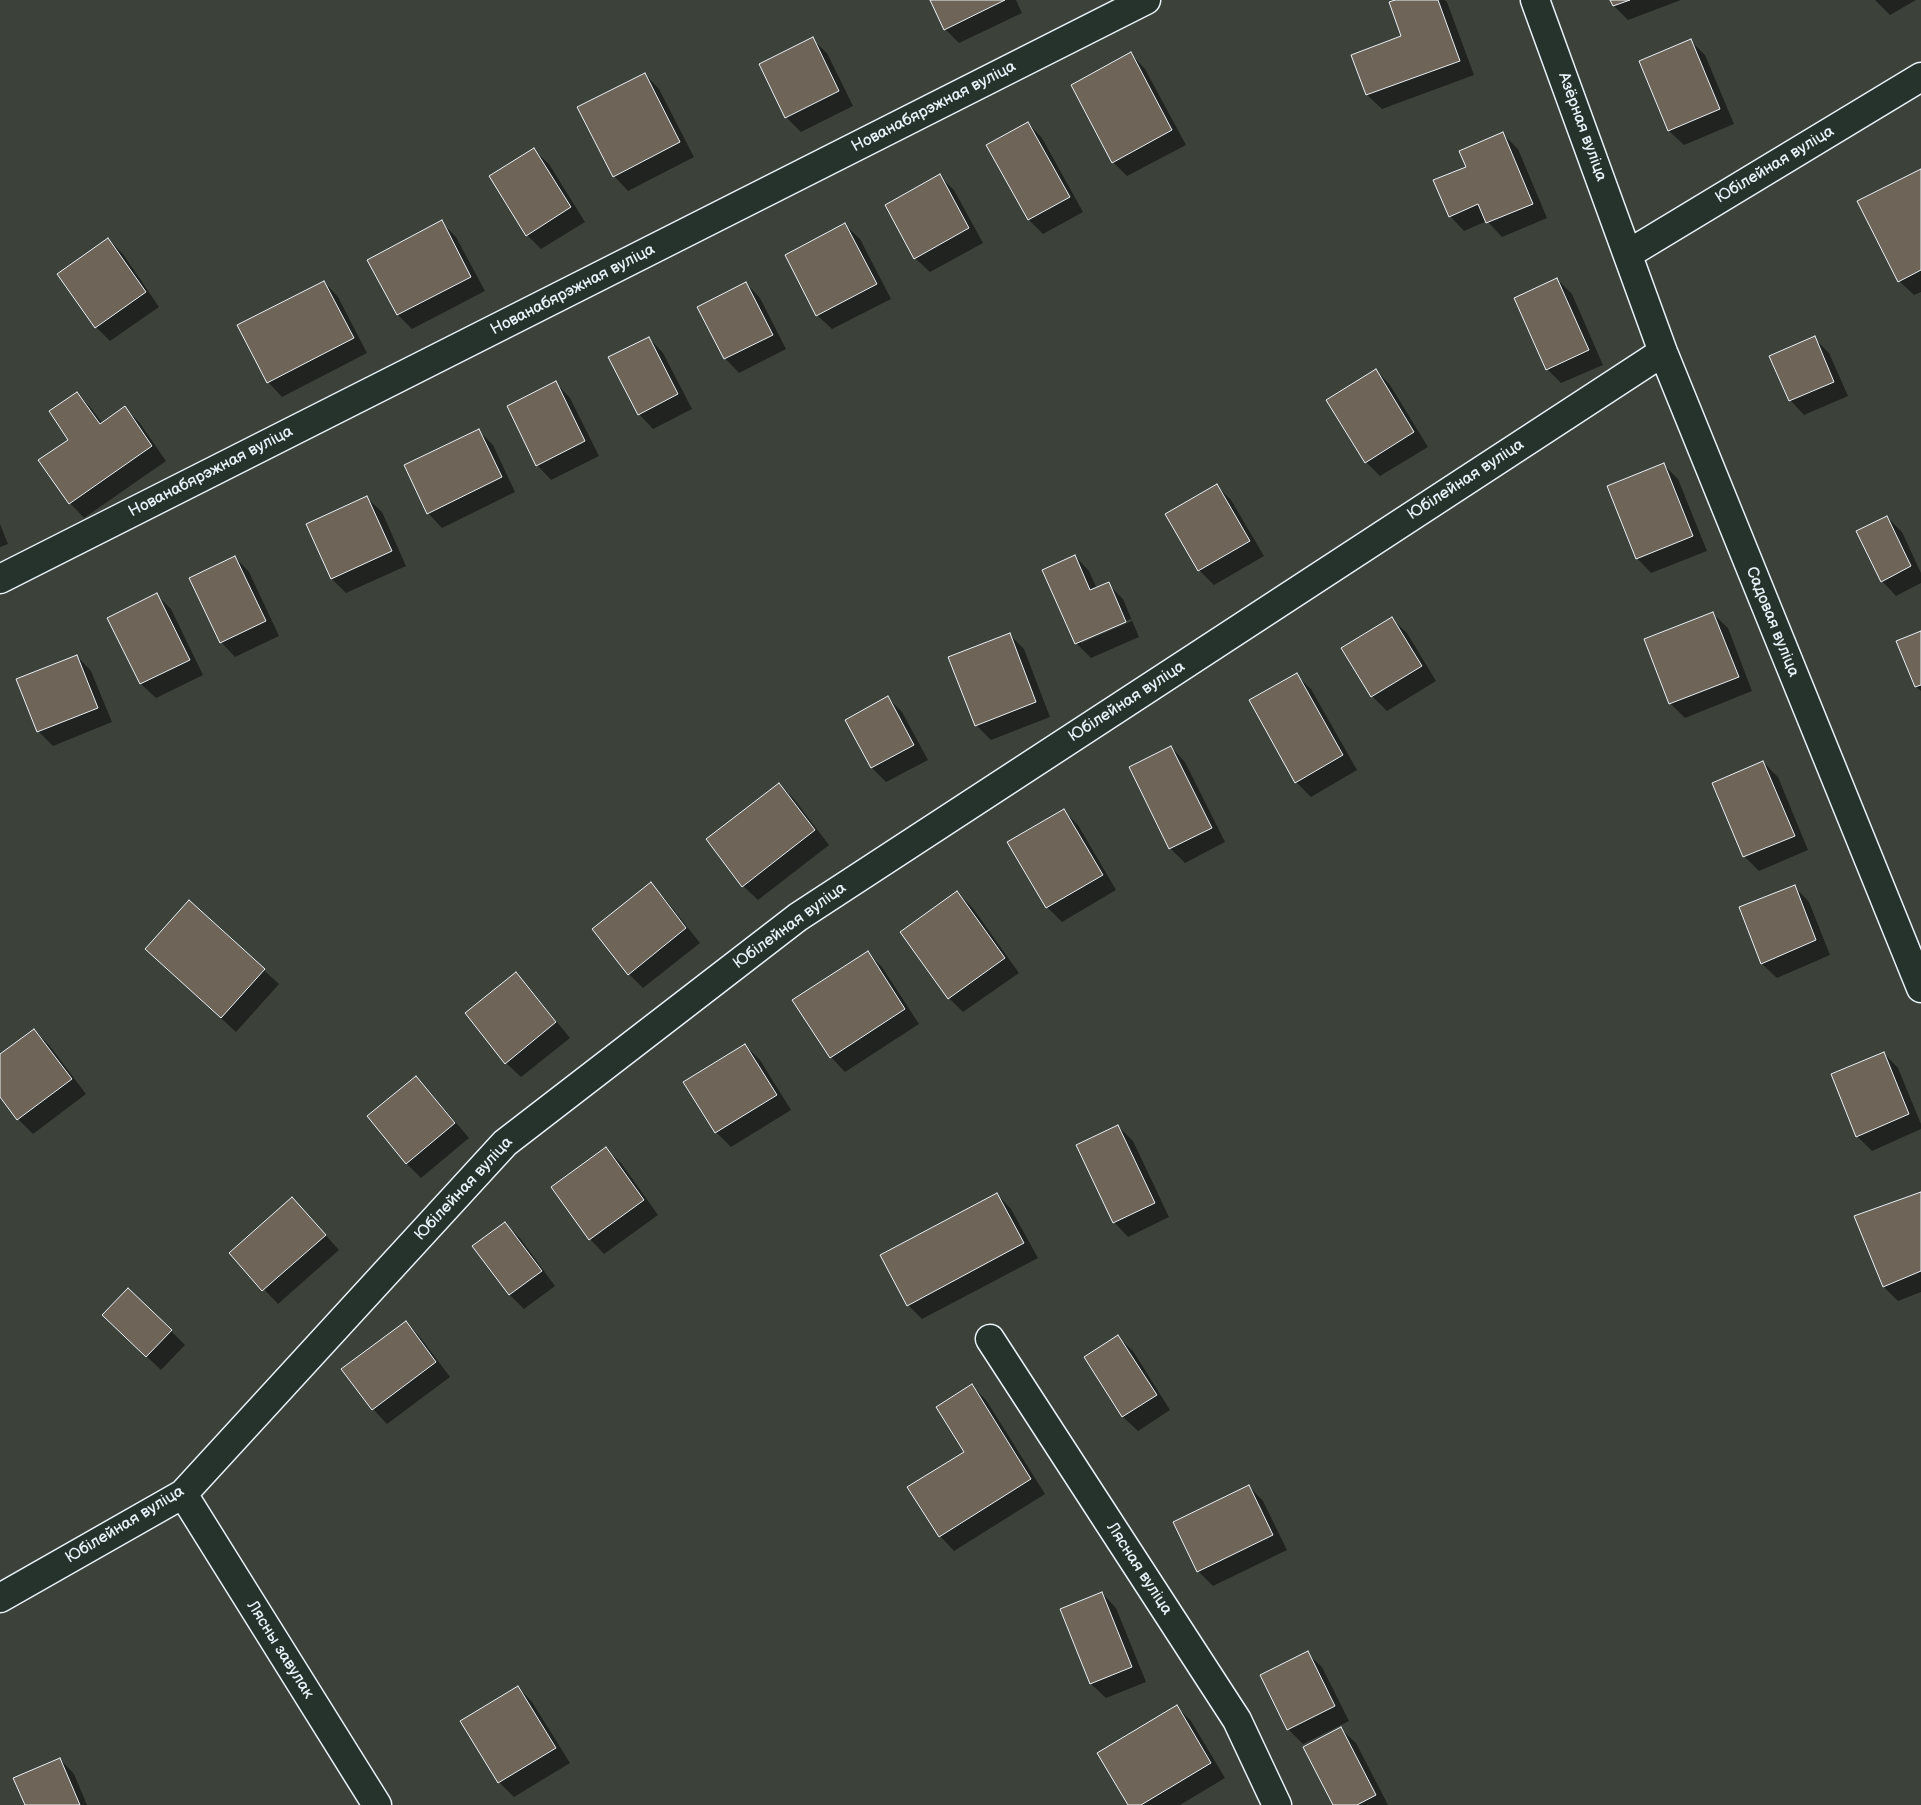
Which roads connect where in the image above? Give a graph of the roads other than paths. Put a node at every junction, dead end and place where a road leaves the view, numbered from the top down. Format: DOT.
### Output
graph roads {
  1 [pos="1146,0"];
  2 [pos="1535,0"];
  3 [pos="1921,77"];
  4 [pos="1628,254"];
  5 [pos="1663,352"];
  6 [pos="0,579"];
  7 [pos="1921,988"];
  8 [pos="990,1339"];
  9 [pos="183,1494"];
  10 [pos="0,1598"];
  11 [pos="378,1805"];
  12 [pos="1277,1805"];
  1 -- 6 [label="street, Нованабярэжная вуліца"];
  2 -- 4 [label="street, Азёрная вуліца"];
  3 -- 4 [label="street, Юбілейная вуліца"];
  4 -- 5 [label="street, Садовая вуліца"];
  5 -- 7 [label="street, Садовая вуліца"];
  5 -- 9 [label="street, Юбілейная вуліца"];
  8 -- 12 [label="street, Лясная вуліца"];
  9 -- 10 [label="street, Юбілейная вуліца"];
  9 -- 11 [label="street, Лясны завулак"];
}
